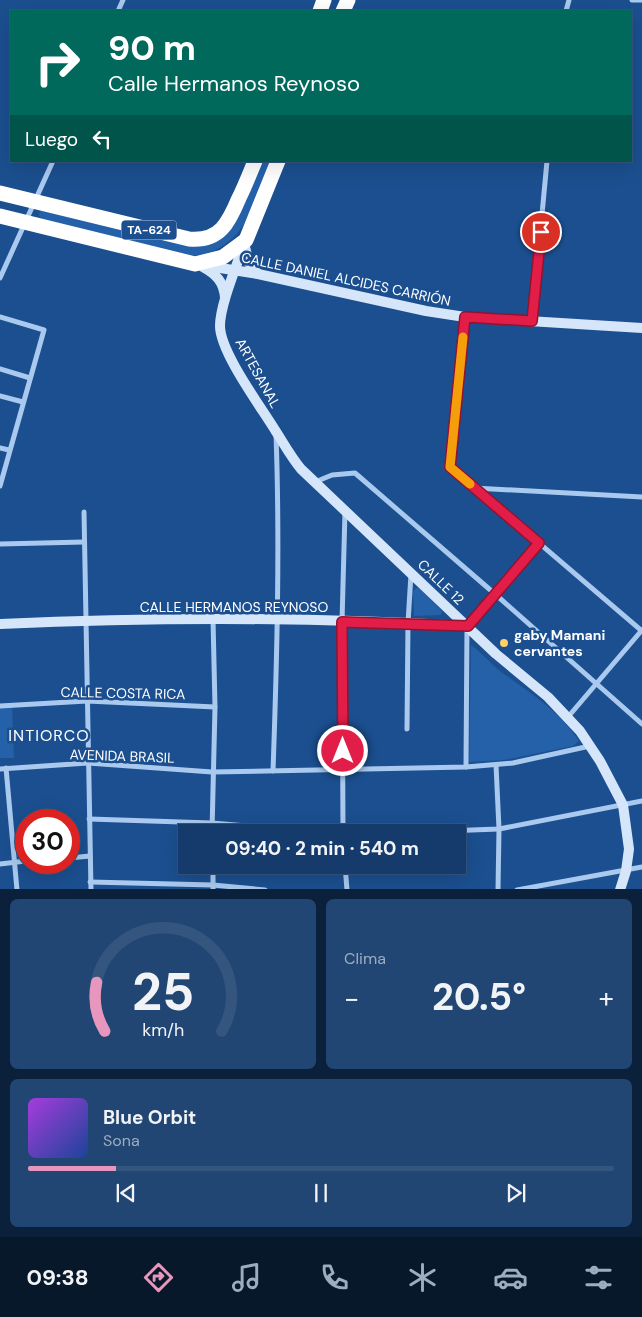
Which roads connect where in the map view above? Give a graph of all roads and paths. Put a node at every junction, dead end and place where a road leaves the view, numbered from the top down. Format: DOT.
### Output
graph roads {
  1 [pos="632,0"];
  2 [pos="642,0"];
  3 [pos="53,162"];
  4 [pos="255,162"];
  5 [pos="278,162"];
  6 [pos="547,162"];
  7 [pos="0,193"];
  8 [pos="35,202"];
  9 [pos="0,216"];
  10 [pos="26,223"];
  11 [pos="246,240"];
  12 [pos="195,264"];
  13 [pos="235,270"];
  14 [pos="258,274"];
  15 [pos="0,278"];
  16 [pos="225,300"];
  17 [pos="0,317"];
  18 [pos="465,317"];
  19 [pos="532,321"];
  20 [pos="642,328"];
  21 [pos="0,369"];
  22 [pos="30,378"];
  23 [pos="0,396"];
  24 [pos="23,402"];
  25 [pos="276,430"];
  26 [pos="0,448"];
  27 [pos="9,450"];
  28 [pos="1,473"];
  29 [pos="315,482"];
  30 [pos="0,486"];
  31 [pos="474,488"];
  32 [pos="642,497"];
  33 [pos="345,511"];
  34 [pos="84,512"];
  35 [pos="84,542"];
  36 [pos="539,543"];
  37 [pos="0,544"];
  38 [pos="411,573"];
  39 [pos="496,594"];
  40 [pos="213,619"];
  41 [pos="278,619"];
  42 [pos="86,620"];
  43 [pos="342,622"];
  44 [pos="408,623"];
  45 [pos="0,624"];
  46 [pos="468,626"];
  47 [pos="642,630"];
  48 [pos="597,683"];
  49 [pos="87,701"];
  50 [pos="0,706"];
  51 [pos="215,706"];
  52 [pos="568,717"];
  53 [pos="642,724"];
  54 [pos="407,729"];
  55 [pos="591,746"];
  56 [pos="88,763"];
  57 [pos="496,765"];
  58 [pos="466,766"];
  59 [pos="6,768"];
  60 [pos="0,769"];
  61 [pos="343,770"];
  62 [pos="273,771"];
  63 [pos="212,772"];
  64 [pos="642,801"];
  65 [pos="623,805"];
  66 [pos="89,819"];
  67 [pos="212,823"];
  68 [pos="223,824"];
  69 [pos="344,824"];
  70 [pos="499,829"];
  71 [pos="466,830"];
  72 [pos="15,853"];
  73 [pos="90,856"];
  74 [pos="80,857"];
  75 [pos="15,862"];
  76 [pos="0,864"];
  77 [pos="642,867"];
  78 [pos="626,870"];
  79 [pos="17,874"];
  80 [pos="212,874"];
  81 [pos="346,874"];
  82 [pos="90,882"];
  83 [pos="213,887"];
  84 [pos="18,889"];
  85 [pos="91,889"];
  86 [pos="248,889"];
  87 [pos="347,889"];
  88 [pos="498,889"];
  89 [pos="522,889"];
  90 [pos="620,889"];
  1 -- 2 [label="street"];
  3 -- 8 [label="street"];
  4 -- 8 [label="highway, TA-624"];
  5 -- 11 [label="highway"];
  6 -- 19 [label="street"];
  7 -- 8 [label="highway, TA-624"];
  8 -- 10 [label="street"];
  9 -- 10 [label="highway, TA-624"];
  10 -- 12 [label="highway, TA-624"];
  10 -- 15 [label="street"];
  11 -- 12 [label="highway, TA-624"];
  11 -- 13 [label="street, ARTESANAL"];
  11 -- 14 [label="street"];
  12 -- 13 [label="street, CALLE DANIEL ALCIDES CARRIÓN"];
  12 -- 16 [label="street"];
  13 -- 14 [label="street, CALLE DANIEL ALCIDES CARRIÓN"];
  13 -- 16 [label="street, ARTESANAL"];
  14 -- 18 [label="street, CALLE DANIEL ALCIDES CARRIÓN"];
  16 -- 25 [label="street, ARTESANAL"];
  17 -- 22 [label="street"];
  18 -- 19 [label="street, CALLE DANIEL ALCIDES CARRIÓN"];
  18 -- 31 [label="street"];
  19 -- 20 [label="street, CALLE DANIEL ALCIDES CARRIÓN"];
  21 -- 22 [label="street"];
  22 -- 24 [label="street"];
  23 -- 24 [label="street"];
  24 -- 27 [label="street"];
  25 -- 29 [label="street, CALLE 12"];
  25 -- 41 [label="street"];
  26 -- 27 [label="street"];
  27 -- 28 [label="street"];
  28 -- 30 [label="street"];
  29 -- 33 [label="street, CALLE 12"];
  29 -- 39 [label="street"];
  31 -- 32 [label="street"];
  31 -- 36 [label="street"];
  33 -- 38 [label="street, CALLE 12"];
  33 -- 43 [label="street"];
  34 -- 35 [label="street"];
  35 -- 37 [label="street"];
  35 -- 42 [label="street"];
  36 -- 39 [label="street"];
  36 -- 47 [label="street"];
  38 -- 44 [label="street"];
  38 -- 46 [label="street, CALLE 12"];
  39 -- 46 [label="street"];
  39 -- 48 [label="street"];
  40 -- 41 [label="street, CALLE HERMANOS REYNOSO"];
  40 -- 42 [label="street, CALLE HERMANOS REYNOSO"];
  40 -- 51 [label="street"];
  41 -- 43 [label="street, CALLE HERMANOS REYNOSO"];
  41 -- 62 [label="street"];
  42 -- 45 [label="street, CALLE HERMANOS REYNOSO"];
  42 -- 49 [label="street"];
  43 -- 44 [label="street, CALLE HERMANOS REYNOSO"];
  43 -- 61 [label="street"];
  44 -- 46 [label="street, CALLE HERMANOS REYNOSO"];
  44 -- 54 [label="street"];
  46 -- 52 [label="street, CALLE 12"];
  46 -- 58 [label="street"];
  47 -- 48 [label="street"];
  48 -- 52 [label="street"];
  48 -- 53 [label="street"];
  49 -- 50 [label="street, CALLE COSTA RICA"];
  49 -- 51 [label="street, CALLE COSTA RICA"];
  49 -- 56 [label="street"];
  51 -- 63 [label="street"];
  52 -- 55 [label="street, CALLE 12"];
  55 -- 57 [label="street, AVENIDA BRASIL"];
  55 -- 65 [label="street, CALLE 12"];
  56 -- 59 [label="street, AVENIDA BRASIL"];
  56 -- 63 [label="street, AVENIDA BRASIL"];
  56 -- 66 [label="street"];
  57 -- 58 [label="street, AVENIDA BRASIL"];
  57 -- 70 [label="street"];
  58 -- 61 [label="street, AVENIDA BRASIL"];
  59 -- 60 [label="street, AVENIDA BRASIL"];
  59 -- 72 [label="street"];
  61 -- 62 [label="street, AVENIDA BRASIL"];
  61 -- 69 [label="street"];
  62 -- 63 [label="street, AVENIDA BRASIL"];
  63 -- 67 [label="street"];
  64 -- 65 [label="street"];
  65 -- 70 [label="street"];
  65 -- 78 [label="street, CALLE 12"];
  66 -- 67 [label="street"];
  66 -- 73 [label="street"];
  67 -- 68 [label="street"];
  70 -- 71 [label="street"];
  70 -- 88 [label="street"];
  73 -- 74 [label="street"];
  73 -- 82 [label="street"];
  75 -- 76 [label="street"];
  77 -- 78 [label="street"];
  78 -- 89 [label="street"];
  78 -- 90 [label="street, CALLE 12"];
  79 -- 84 [label="street"];
  80 -- 83 [label="street"];
  81 -- 87 [label="street"];
  82 -- 83 [label="street"];
  82 -- 85 [label="street"];
  83 -- 86 [label="street"];
}
